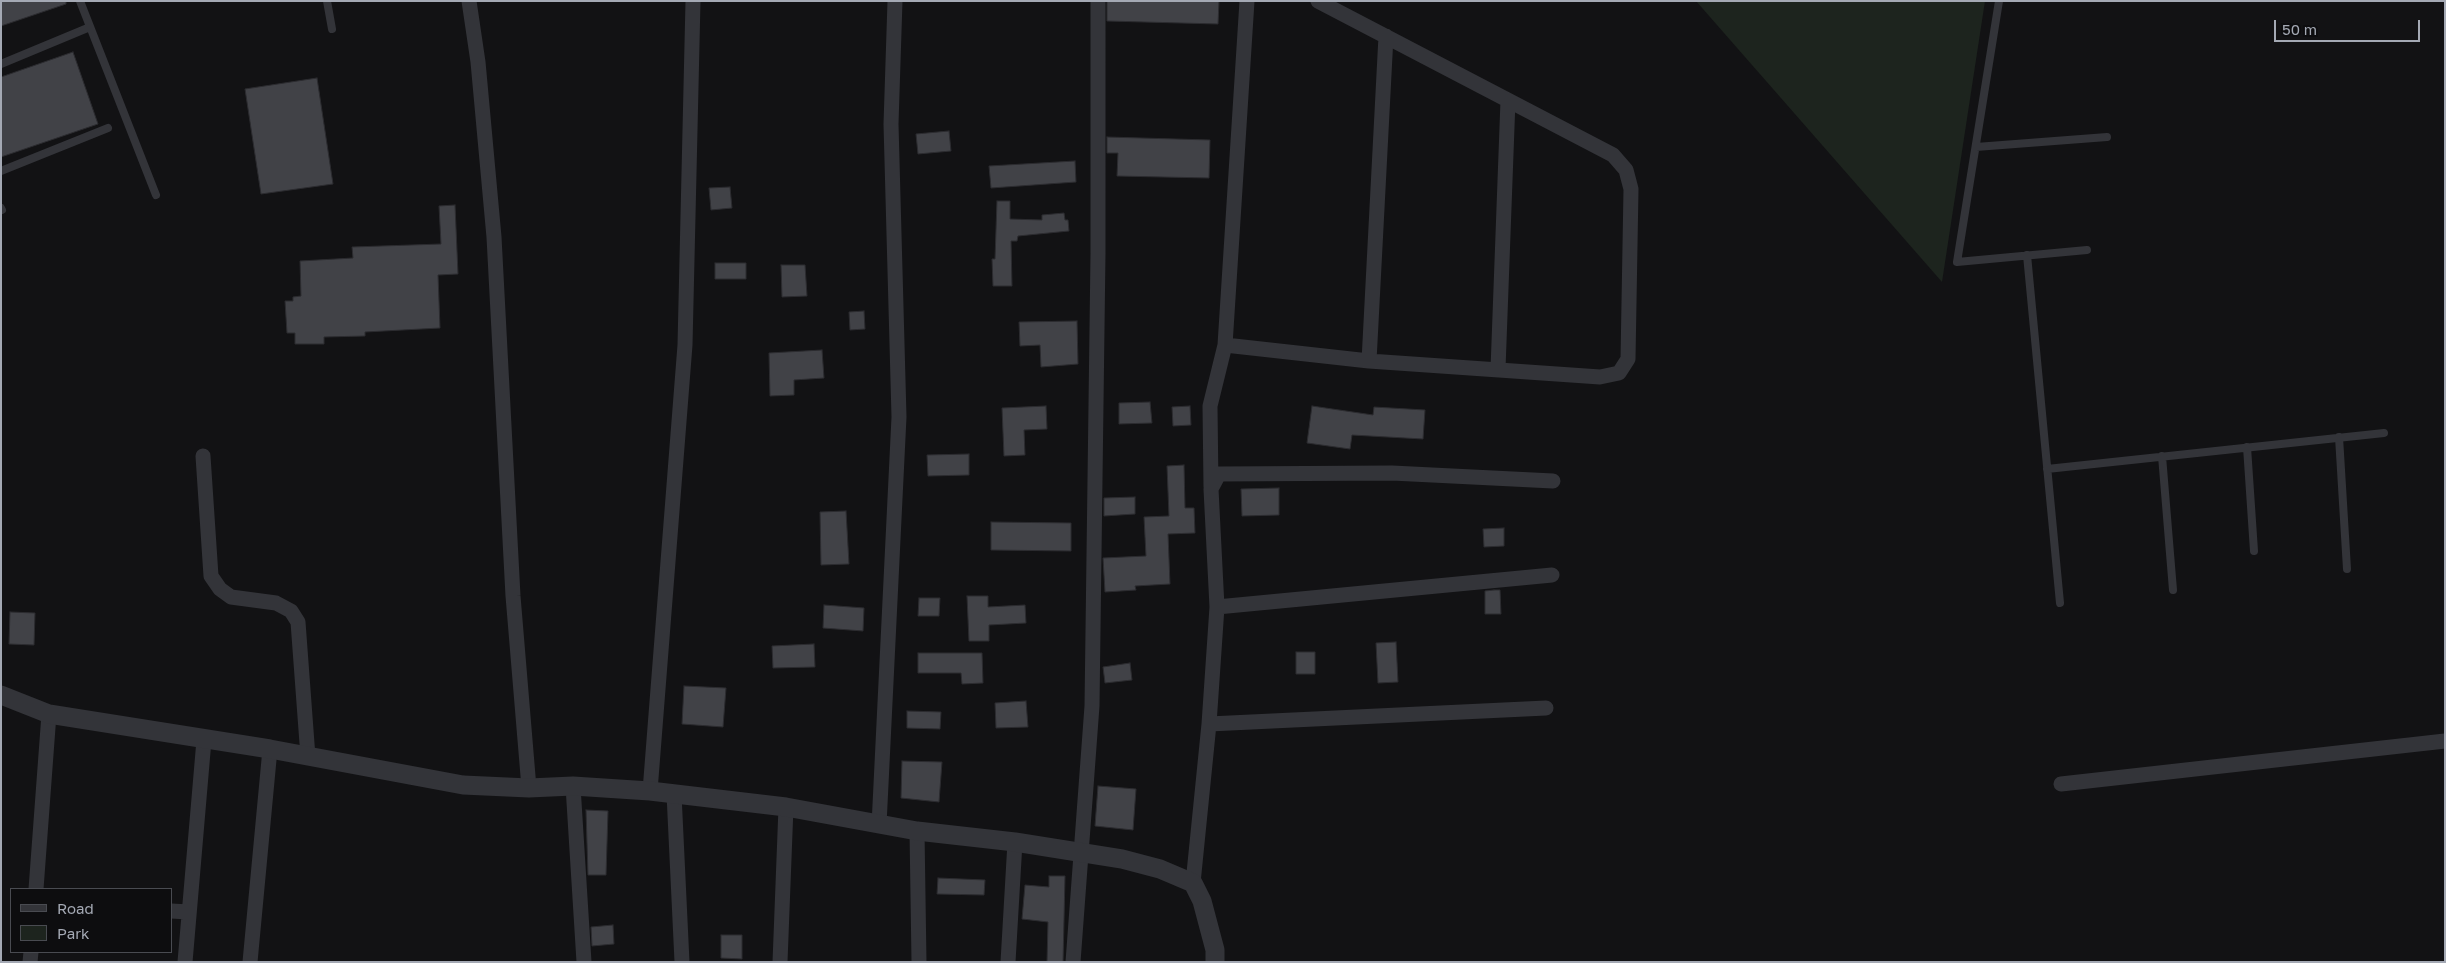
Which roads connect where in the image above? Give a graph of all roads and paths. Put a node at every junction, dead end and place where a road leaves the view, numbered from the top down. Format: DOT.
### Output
graph roads {
  1 [pos="80,1"];
  2 [pos="326,1"];
  3 [pos="469,1"];
  4 [pos="693,1"];
  5 [pos="894,1"];
  6 [pos="1098,1"];
  7 [pos="1247,1"];
  8 [pos="1318,1"];
  9 [pos="1999,1"];
  10 [pos="90,27"];
  11 [pos="332,29"];
  12 [pos="1386,36"];
  13 [pos="1,64"];
  14 [pos="1508,100"];
  15 [pos="108,128"];
  16 [pos="2107,137"];
  17 [pos="1976,147"];
  18 [pos="1,171"];
  19 [pos="156,195"];
  20 [pos="2087,250"];
  21 [pos="2027,256"];
  22 [pos="1225,346"];
  23 [pos="1368,361"];
  24 [pos="1498,368"];
  25 [pos="2384,433"];
  26 [pos="2339,437"];
  27 [pos="2247,447"];
  28 [pos="203,456"];
  29 [pos="2162,456"];
  30 [pos="2047,469"];
  31 [pos="1553,481"];
  32 [pos="1211,488"];
  33 [pos="2254,551"];
  34 [pos="2347,569"];
  35 [pos="1552,575"];
  36 [pos="2173,590"];
  37 [pos="2060,603"];
  38 [pos="1218,607"];
  39 [pos="1,695"];
  40 [pos="1546,708"];
  41 [pos="49,714"];
  42 [pos="1210,724"];
  43 [pos="204,740"];
  44 [pos="2445,741"];
  45 [pos="270,750"];
  46 [pos="308,757"];
  47 [pos="2061,784"];
  48 [pos="573,786"];
  49 [pos="529,788"];
  50 [pos="650,791"];
  51 [pos="674,794"];
  52 [pos="786,807"];
  53 [pos="879,825"];
  54 [pos="917,831"];
  55 [pos="1015,842"];
  56 [pos="1082,854"];
  57 [pos="1193,883"];
  58 [pos="36,888"];
  59 [pos="172,911"];
  60 [pos="189,912"];
  61 [pos="185,962"];
  62 [pos="250,962"];
  63 [pos="584,962"];
  64 [pos="682,962"];
  65 [pos="780,962"];
  66 [pos="919,962"];
  67 [pos="1008,962"];
  68 [pos="1073,962"];
  69 [pos="1215,962"];
  1 -- 10 [label="lane"];
  2 -- 11 [label="lane"];
  3 -- 49 [label="street"];
  4 -- 50 [label="street"];
  5 -- 53 [label="street"];
  6 -- 56 [label="street"];
  7 -- 22 [label="street"];
  8 -- 12 [label="street"];
  9 -- 17 [label="lane"];
  10 -- 13 [label="lane"];
  10 -- 19 [label="lane"];
  12 -- 14 [label="street"];
  12 -- 23 [label="street"];
  14 -- 24 [label="street"];
  14 -- 24 [label="street"];
  15 -- 18 [label="lane"];
  16 -- 17 [label="lane"];
  17 -- 21 [label="lane"];
  20 -- 21 [label="lane"];
  21 -- 30 [label="lane"];
  22 -- 23 [label="street"];
  22 -- 32 [label="street"];
  23 -- 24 [label="street"];
  25 -- 26 [label="lane"];
  26 -- 27 [label="lane"];
  26 -- 34 [label="lane"];
  27 -- 29 [label="lane"];
  27 -- 33 [label="lane"];
  28 -- 46 [label="street"];
  29 -- 30 [label="lane"];
  29 -- 36 [label="lane"];
  30 -- 37 [label="lane"];
  31 -- 32 [label="street"];
  32 -- 38 [label="street"];
  35 -- 38 [label="street"];
  38 -- 42 [label="street"];
  39 -- 41 [label="street"];
  40 -- 42 [label="street"];
  41 -- 43 [label="street"];
  41 -- 58 [label="street"];
  42 -- 57 [label="street"];
  43 -- 45 [label="street"];
  43 -- 60 [label="street"];
  44 -- 47 [label="street"];
  45 -- 46 [label="street"];
  45 -- 62 [label="street"];
  46 -- 49 [label="street"];
  48 -- 49 [label="street"];
  48 -- 50 [label="street"];
  48 -- 63 [label="street"];
  50 -- 51 [label="street"];
  51 -- 52 [label="street"];
  51 -- 64 [label="street"];
  52 -- 53 [label="street"];
  52 -- 65 [label="street"];
  53 -- 54 [label="street"];
  54 -- 55 [label="street"];
  54 -- 66 [label="street"];
  55 -- 56 [label="street"];
  55 -- 67 [label="street"];
  56 -- 57 [label="street"];
  56 -- 68 [label="street"];
  57 -- 69 [label="street"];
  59 -- 60 [label="street"];
  60 -- 61 [label="street"];
}
